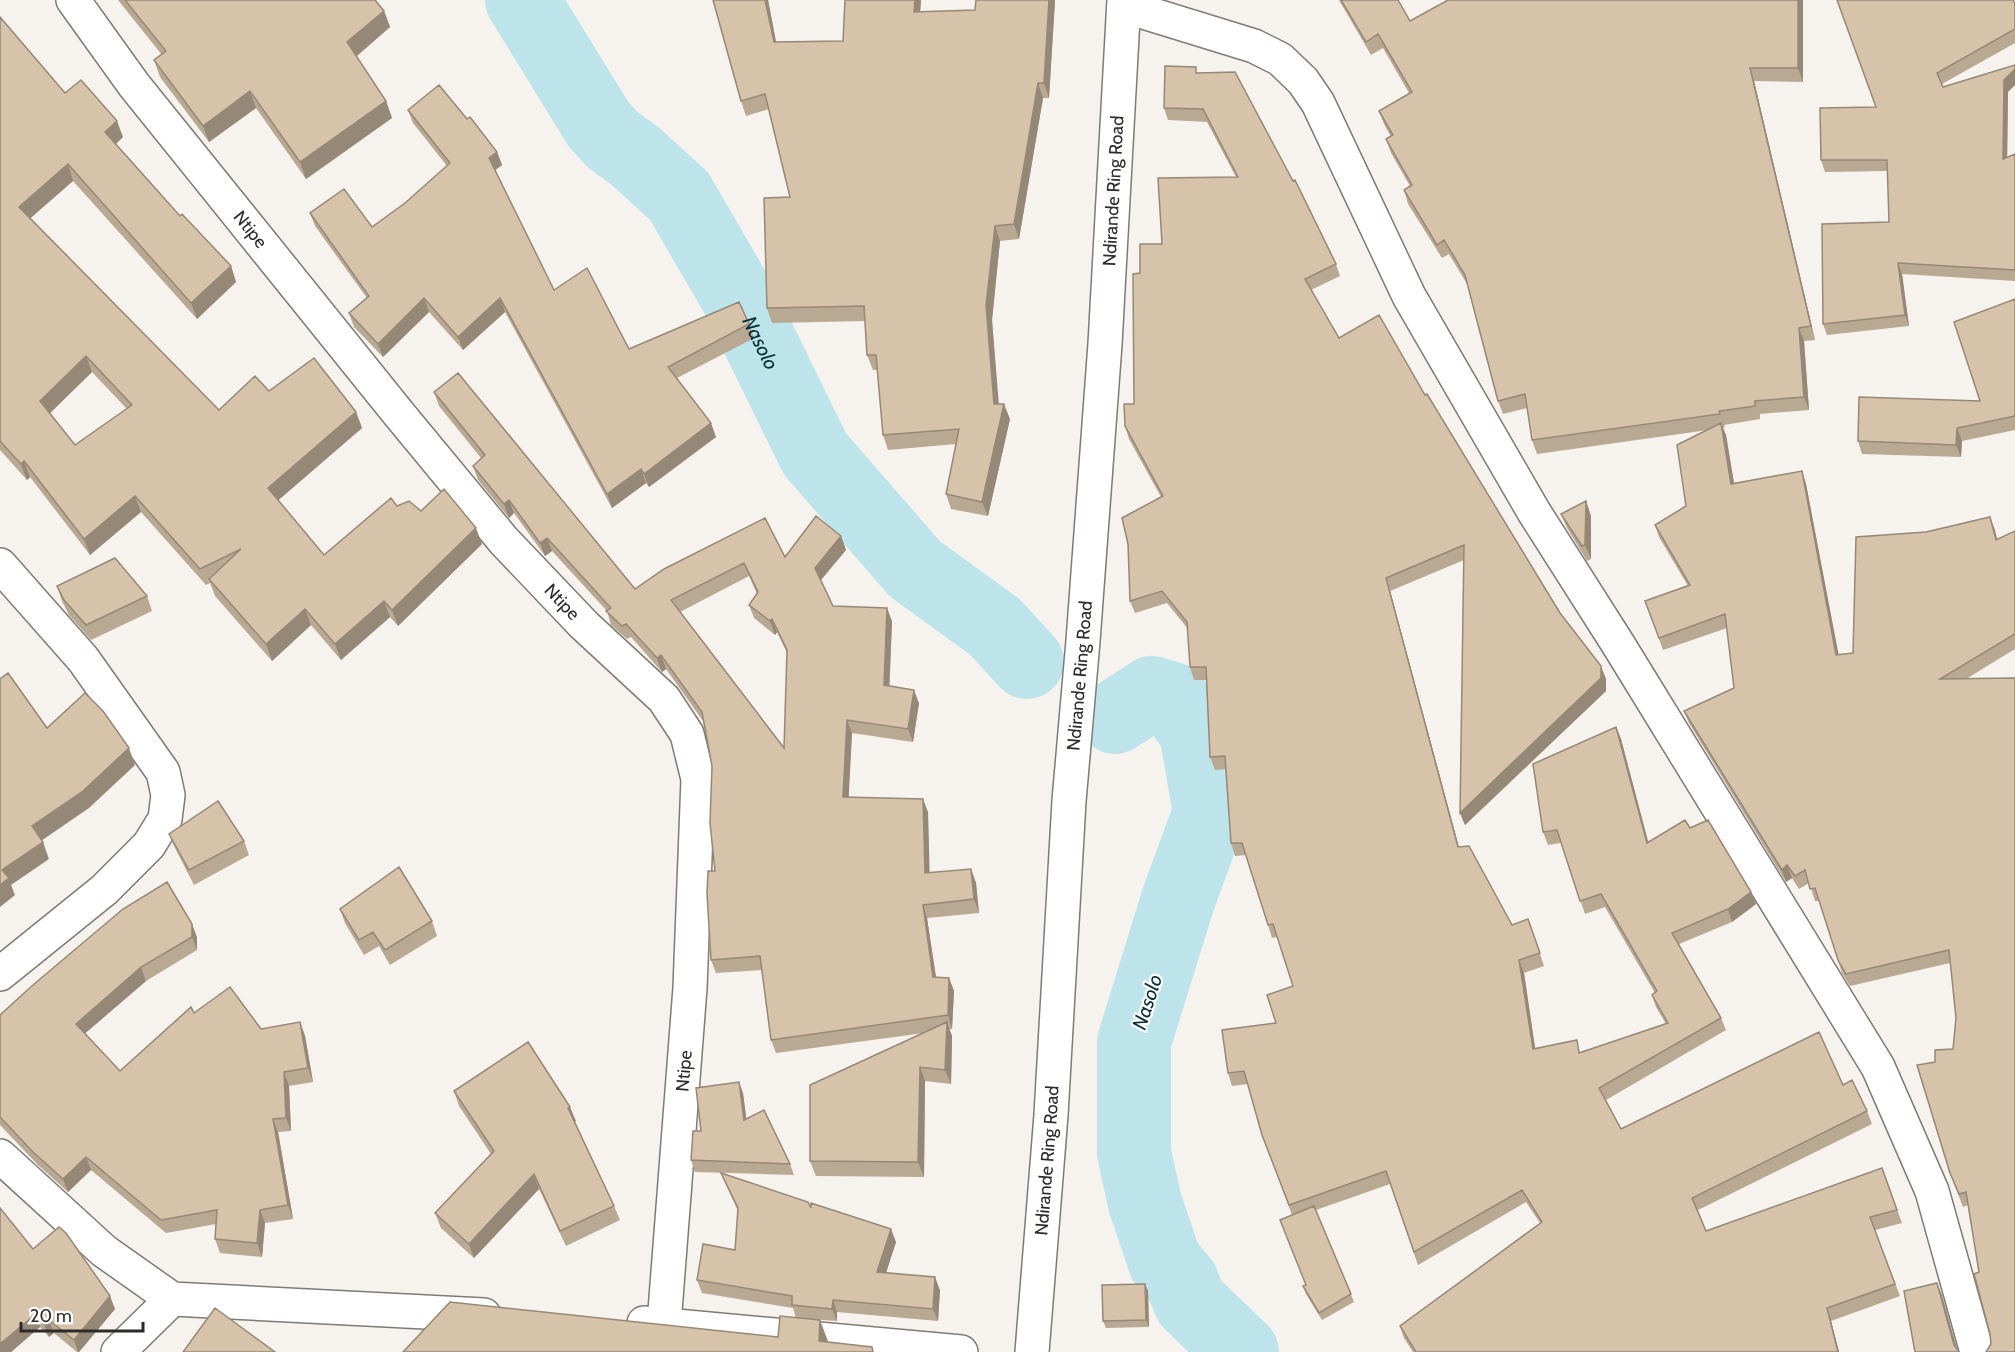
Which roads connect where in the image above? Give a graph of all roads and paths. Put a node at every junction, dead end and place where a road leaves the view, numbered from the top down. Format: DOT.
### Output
graph roads {
  1 [pos="74,0"];
  2 [pos="1124,3"];
  3 [pos="0,565"];
  4 [pos="0,974"];
  5 [pos="0,1156"];
  6 [pos="172,1299"];
  7 [pos="512,1316"];
  8 [pos="617,1322"];
  9 [pos="664,1324"];
  10 [pos="118,1352"];
  11 [pos="962,1352"];
  12 [pos="1032,1352"];
  13 [pos="1977,1352"];
  1 -- 9 [label="street, Ntipe"];
  2 -- 12 [label="street, Ndirande Ring Road"];
  2 -- 13 [label="street"];
  3 -- 4 [label="street"];
  5 -- 6 [label="street"];
  6 -- 7 [label="street"];
  6 -- 10 [label="street"];
  8 -- 9 [label="street"];
  9 -- 11 [label="street"];
}
